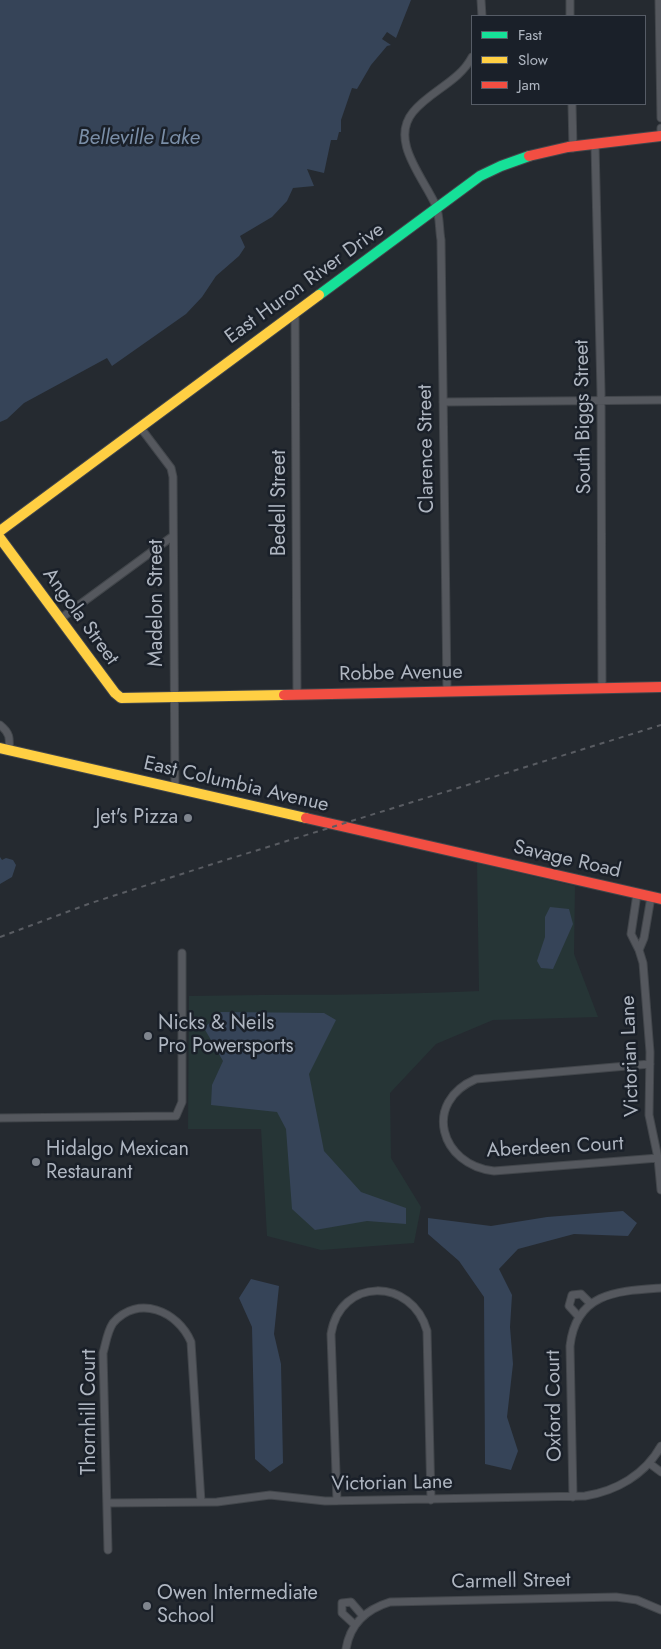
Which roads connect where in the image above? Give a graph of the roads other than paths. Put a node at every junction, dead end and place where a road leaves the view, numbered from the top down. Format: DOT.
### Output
graph roads {
  1 [pos="481,0"];
  2 [pos="570,0"];
  3 [pos="659,0"];
  4 [pos="482,15"];
  5 [pos="570,15"];
  6 [pos="471,59"];
  7 [pos="572,105"];
  8 [pos="661,118"];
  9 [pos="661,128"];
  10 [pos="661,136"];
  11 [pos="595,145"];
  12 [pos="573,148"];
  13 [pos="437,208"];
  14 [pos="295,312"];
  15 [pos="661,400"];
  16 [pos="601,401"];
  17 [pos="443,402"];
  18 [pos="140,427"];
  19 [pos="0,531"];
  20 [pos="173,536"];
  21 [pos="0,538"];
  22 [pos="60,619"];
  23 [pos="661,687"];
  24 [pos="602,688"];
  25 [pos="447,690"];
  26 [pos="297,694"];
  27 [pos="142,697"];
  28 [pos="174,697"];
  29 [pos="0,725"];
  30 [pos="5,749"];
  31 [pos="175,789"];
  32 [pos="465,855"];
  33 [pos="637,894"];
  34 [pos="656,898"];
  35 [pos="639,950"];
  36 [pos="182,953"];
  37 [pos="650,1064"];
  38 [pos="0,1118"];
  39 [pos="658,1158"];
  40 [pos="661,1190"];
  41 [pos="661,1288"];
  42 [pos="591,1304"];
  43 [pos="580,1317"];
  44 [pos="661,1446"];
  45 [pos="649,1463"];
  46 [pos="661,1472"];
  47 [pos="573,1497"];
  48 [pos="431,1500"];
  49 [pos="337,1501"];
  50 [pos="201,1502"];
  51 [pos="107,1503"];
  52 [pos="108,1550"];
  53 [pos="661,1610"];
  54 [pos="363,1616"];
  55 [pos="355,1625"];
  56 [pos="346,1649"];
  1 -- 4 [label="street"];
  2 -- 5 [label="street"];
  3 -- 8 [label="street"];
  6 -- 13 [label="street"];
  7 -- 12 [label="street"];
  9 -- 10 [label="street"];
  10 -- 11 [label="street, East Huron River Drive"];
  11 -- 12 [label="street, East Huron River Drive"];
  11 -- 16 [label="street, South Biggs Street"];
  12 -- 13 [label="street, East Huron River Drive"];
  13 -- 14 [label="street, East Huron River Drive"];
  13 -- 17 [label="street, Clarence Street"];
  14 -- 18 [label="street, East Huron River Drive"];
  14 -- 26 [label="street, Bedell Street"];
  15 -- 16 [label="street"];
  16 -- 17 [label="street"];
  16 -- 24 [label="street, South Biggs Street"];
  17 -- 25 [label="street, Clarence Street"];
  18 -- 19 [label="street, East Huron River Drive"];
  18 -- 20 [label="street, Madelon Street"];
  20 -- 22 [label="street"];
  20 -- 28 [label="street, Madelon Street"];
  21 -- 22 [label="street, Angola Street"];
  22 -- 27 [label="street, Angola Street"];
  23 -- 24 [label="street, Robbe Avenue"];
  24 -- 25 [label="street, Robbe Avenue"];
  25 -- 26 [label="street, Robbe Avenue"];
  26 -- 28 [label="street, Robbe Avenue"];
  27 -- 28 [label="street, Robbe Avenue"];
  28 -- 31 [label="street, Madelon Street"];
  29 -- 30 [label="street"];
  30 -- 31 [label="street, East Columbia Avenue"];
  31 -- 32 [label="street, East Columbia Avenue"];
  32 -- 33 [label="street, Savage Road"];
  33 -- 34 [label="street, Savage Road"];
  33 -- 35 [label="street, Victorian Lane"];
  34 -- 35 [label="street, Victorian Lane"];
  35 -- 37 [label="street, Victorian Lane"];
  36 -- 38 [label="street"];
  37 -- 39 [label="street, Victorian Lane"];
  37 -- 39 [label="street, Aberdeen Court"];
  39 -- 40 [label="street, Victorian Lane"];
  41 -- 42 [label="street, Oxford Court"];
  42 -- 43 [label="street, Oxford Court"];
  42 -- 43 [label="street"];
  43 -- 47 [label="street, Oxford Court"];
  44 -- 45 [label="street, Victorian Lane"];
  45 -- 46 [label="street"];
  45 -- 47 [label="street, Victorian Lane"];
  47 -- 48 [label="street, Victorian Lane"];
  48 -- 49 [label="street, Victorian Lane"];
  48 -- 49 [label="street"];
  49 -- 50 [label="street, Victorian Lane"];
  50 -- 51 [label="street, Victorian Lane"];
  50 -- 51 [label="street, Thornhill Court"];
  51 -- 52 [label="street, Thornhill Court"];
  53 -- 54 [label="street, Carmell Street"];
  54 -- 55 [label="street, Carmell Street"];
  54 -- 55 [label="street"];
  55 -- 56 [label="street, Carmell Street"];
}
